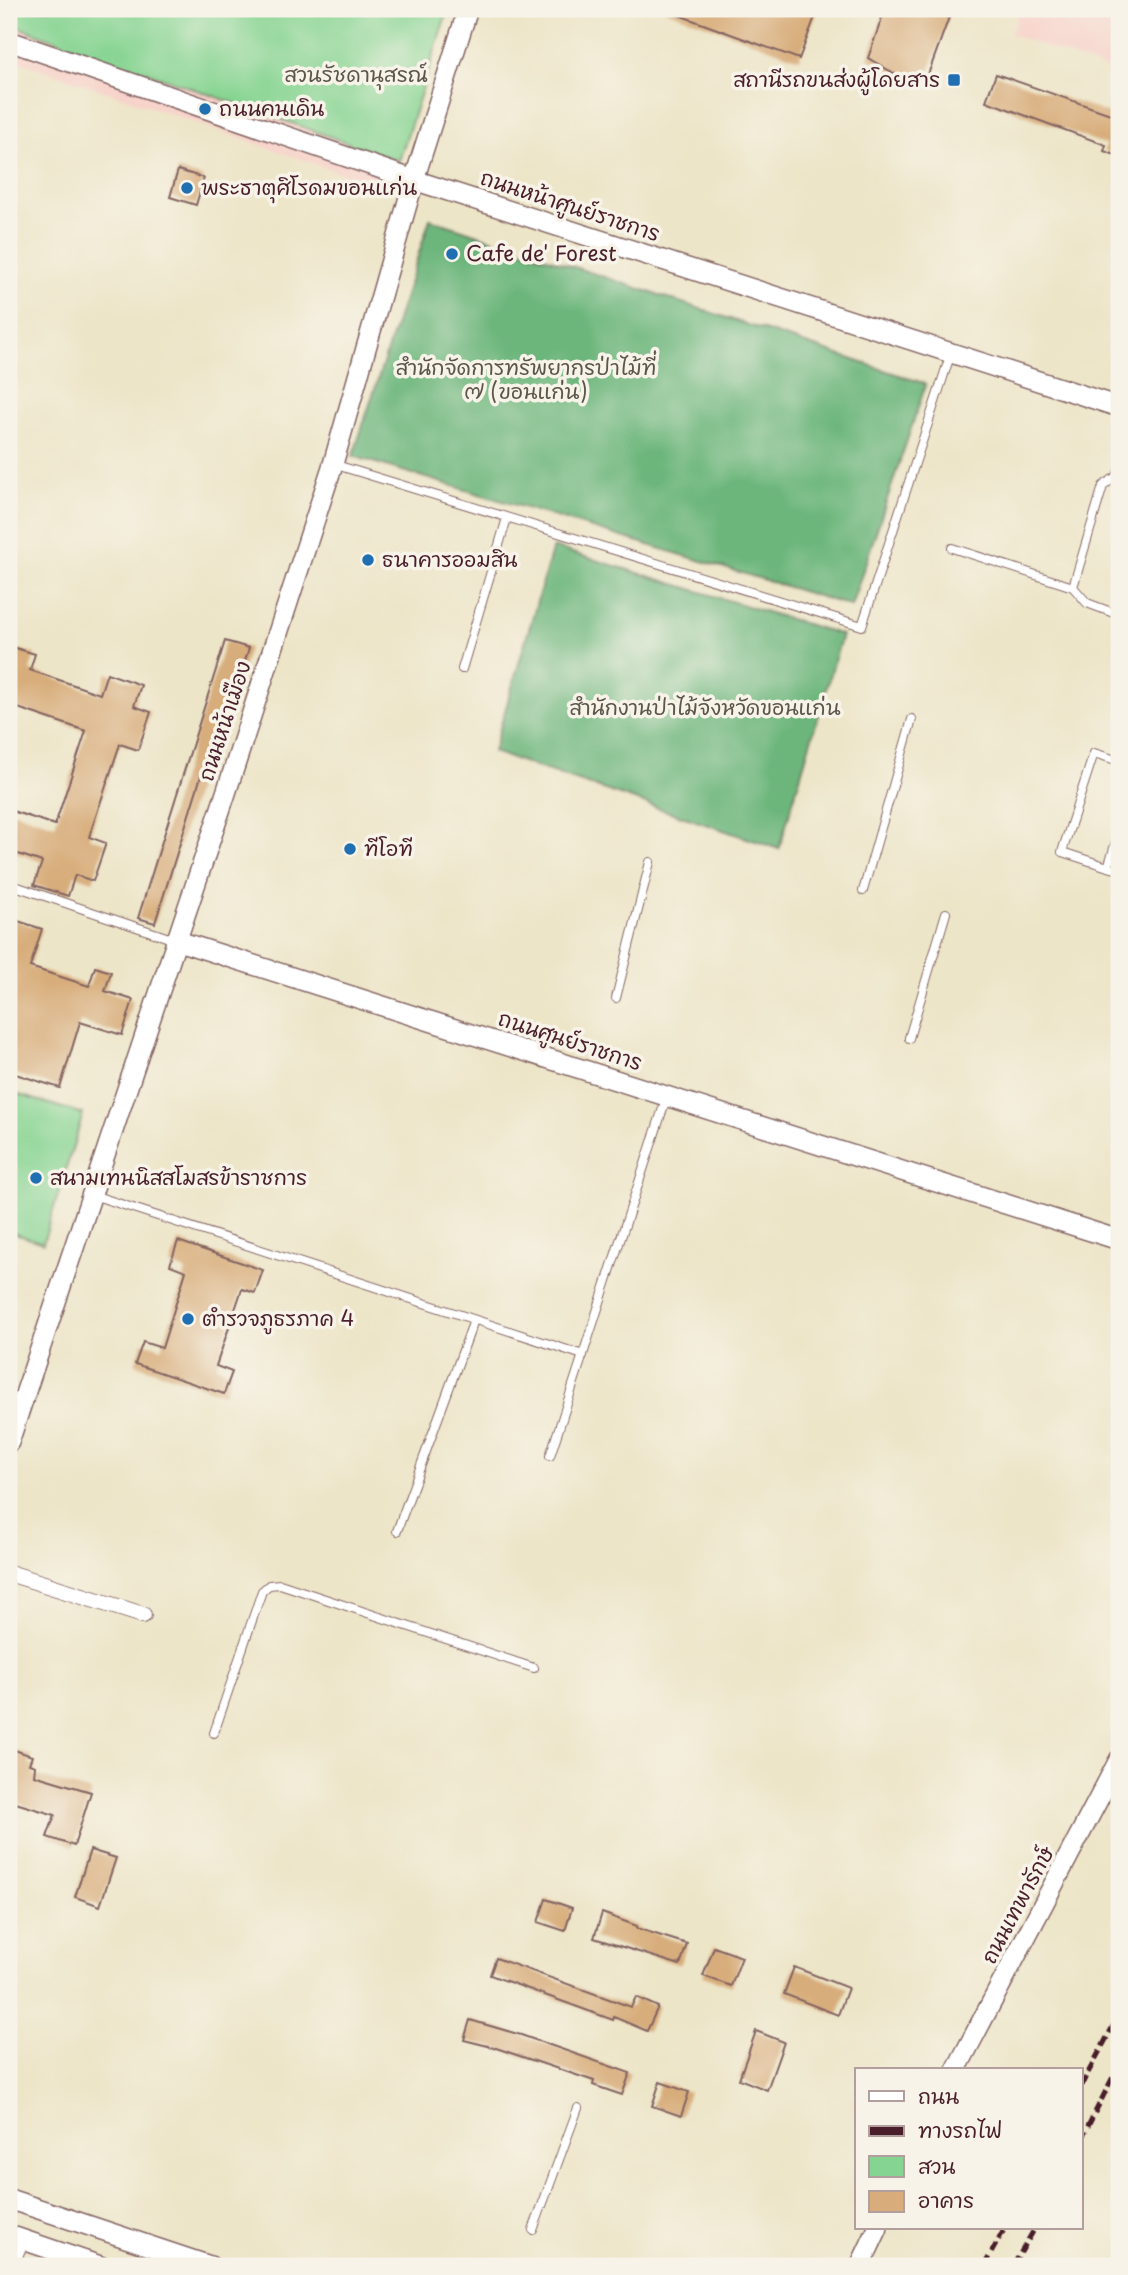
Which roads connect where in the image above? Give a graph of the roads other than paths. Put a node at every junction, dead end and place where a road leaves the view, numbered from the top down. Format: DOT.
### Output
graph roads {
  1 [pos="468,9"];
  2 [pos="9,41"];
  3 [pos="414,180"];
  4 [pos="951,353"];
  5 [pos="1119,407"];
  6 [pos="333,464"];
  7 [pos="1119,471"];
  8 [pos="507,518"];
  9 [pos="952,548"];
  10 [pos="1073,587"];
  11 [pos="1119,615"];
  12 [pos="463,669"];
  13 [pos="912,719"];
  14 [pos="1119,761"];
  15 [pos="1119,833"];
  16 [pos="650,862"];
  17 [pos="1108,867"];
  18 [pos="1119,870"];
  19 [pos="9,884"];
  20 [pos="863,891"];
  21 [pos="946,914"];
  22 [pos="175,940"];
  23 [pos="616,998"];
  24 [pos="909,1038"];
  25 [pos="667,1096"];
  26 [pos="91,1194"];
  27 [pos="1119,1240"];
  28 [pos="474,1320"];
  29 [pos="583,1355"];
  30 [pos="9,1442"];
  31 [pos="550,1456"];
  32 [pos="397,1531"];
  33 [pos="9,1573"];
  34 [pos="143,1615"];
  35 [pos="534,1668"];
  36 [pos="214,1733"];
  37 [pos="1119,1760"];
  38 [pos="957,2068"];
  39 [pos="578,2108"];
  40 [pos="9,2199"];
  41 [pos="533,2230"];
  42 [pos="876,2230"];
  43 [pos="15,2237"];
  44 [pos="10,2266"];
  45 [pos="100,2266"];
  46 [pos="209,2266"];
  47 [pos="860,2266"];
  1 -- 3 [label="street, ถนนหน้าเมือง"];
  2 -- 3 [label="street, ถนนหน้าศูนย์ราชการ"];
  3 -- 4 [label="street, ถนนหน้าศูนย์ราชการ"];
  3 -- 6 [label="street, ถนนหน้าเมือง"];
  4 -- 5 [label="street, ถนนหน้าศูนย์ราชการ"];
  4 -- 8 [label="lane"];
  6 -- 8 [label="lane"];
  6 -- 22 [label="street, ถนนหน้าเมือง"];
  7 -- 10 [label="lane"];
  8 -- 12 [label="lane"];
  9 -- 10 [label="lane"];
  10 -- 11 [label="lane"];
  13 -- 20 [label="lane"];
  14 -- 17 [label="lane"];
  15 -- 17 [label="lane"];
  16 -- 23 [label="lane"];
  17 -- 18 [label="lane"];
  19 -- 22 [label="lane, ถนนศูนย์ราชการ"];
  21 -- 24 [label="lane"];
  22 -- 25 [label="street, ถนนศูนย์ราชการ"];
  22 -- 26 [label="street, ถนนหน้าเมือง"];
  25 -- 27 [label="street, ถนนศูนย์ราชการ"];
  25 -- 29 [label="lane"];
  26 -- 28 [label="lane"];
  26 -- 30 [label="street, ถนนหน้าเมือง"];
  28 -- 29 [label="lane"];
  28 -- 32 [label="lane"];
  29 -- 31 [label="lane"];
  33 -- 34 [label="street"];
  35 -- 36 [label="lane"];
  37 -- 38 [label="street, ถนนเทพารักษ์"];
  39 -- 41 [label="lane"];
  40 -- 46 [label="street"];
  42 -- 47 [label="street"];
  43 -- 44 [label="street"];
  43 -- 45 [label="street"];
}
